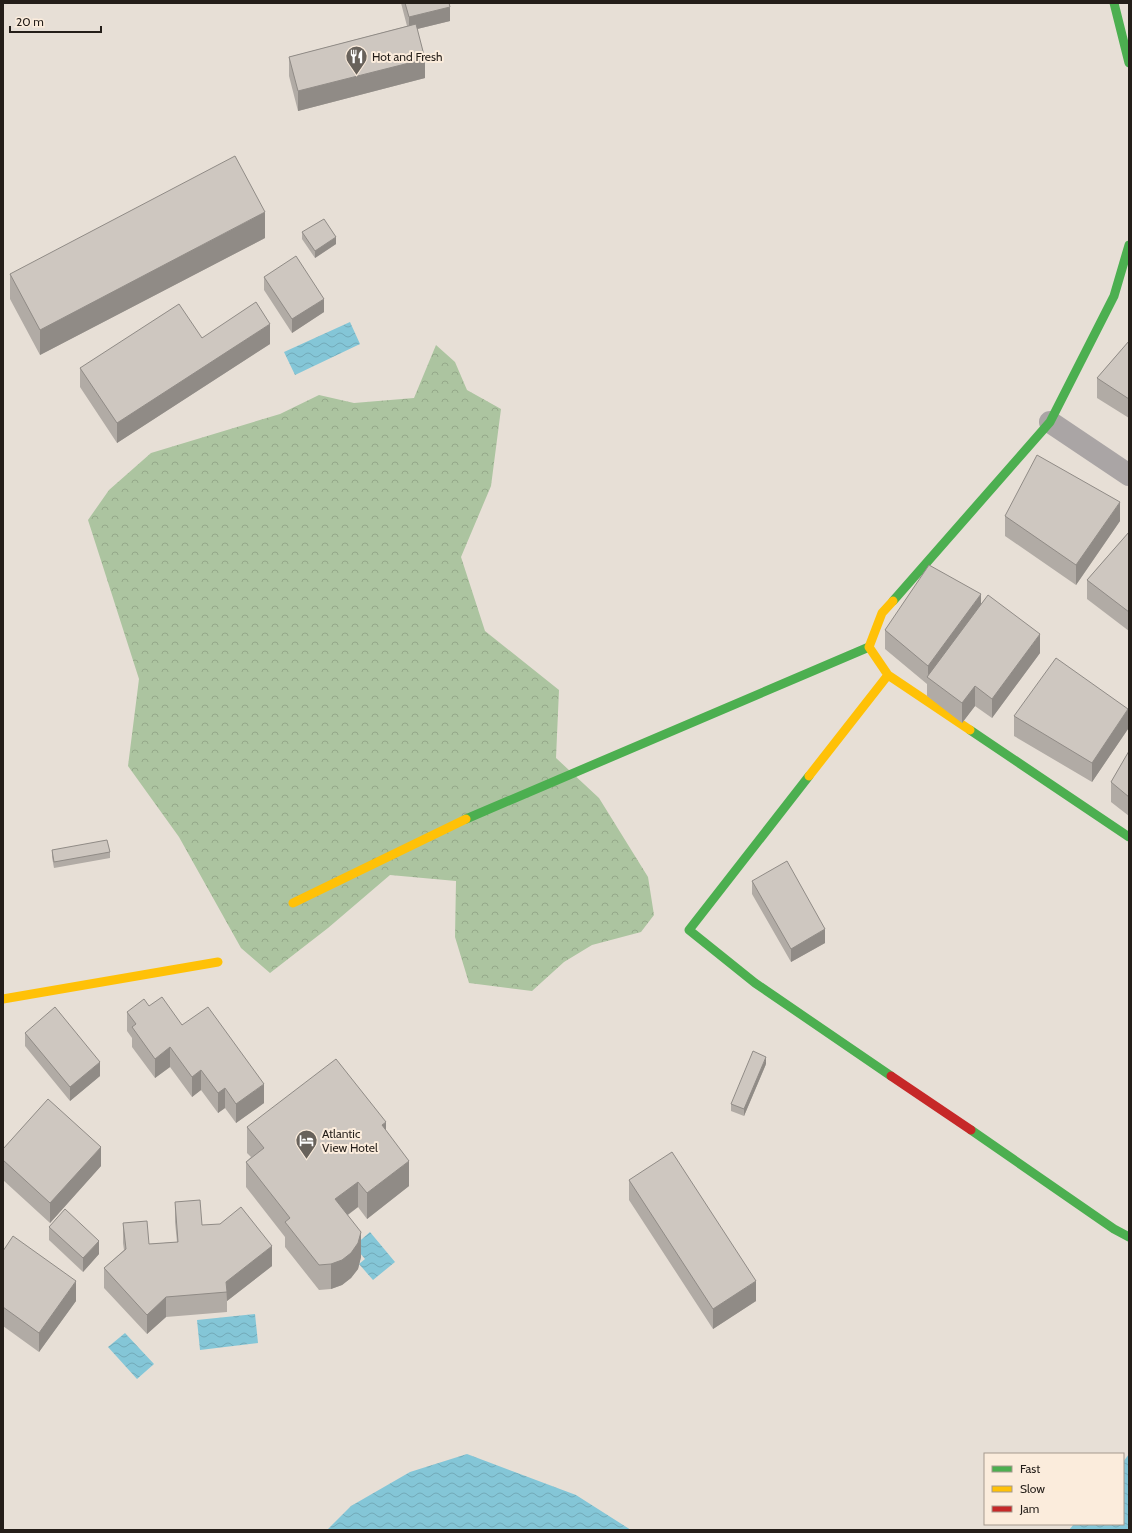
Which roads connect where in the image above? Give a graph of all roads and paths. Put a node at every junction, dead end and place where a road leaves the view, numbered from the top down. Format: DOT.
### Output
graph roads {
  1 [pos="1114,3"];
  2 [pos="1129,63"];
  3 [pos="1129,245"];
  4 [pos="1050,422"];
  5 [pos="1129,475"];
  6 [pos="869,647"];
  7 [pos="888,675"];
  8 [pos="1129,837"];
  9 [pos="293,903"];
  10 [pos="218,962"];
  11 [pos="3,999"];
  12 [pos="1129,1237"];
  1 -- 2 [label="street"];
  3 -- 4 [label="street"];
  4 -- 5 [label="street"];
  4 -- 6 [label="street"];
  6 -- 7 [label="street"];
  6 -- 9 [label="street"];
  7 -- 8 [label="street"];
  7 -- 12 [label="street"];
  10 -- 11 [label="street"];
}
